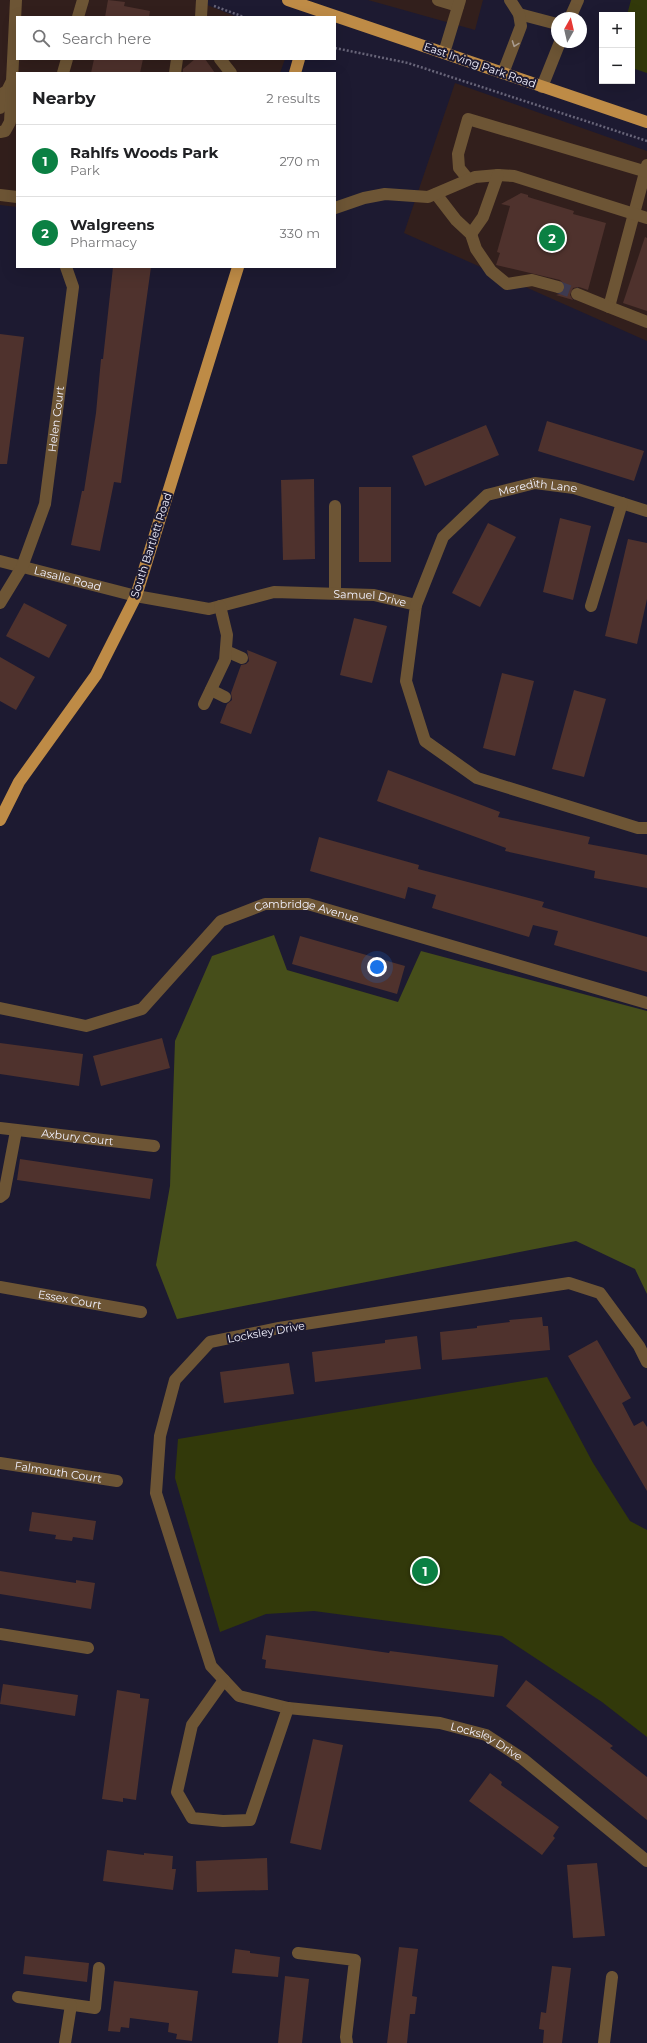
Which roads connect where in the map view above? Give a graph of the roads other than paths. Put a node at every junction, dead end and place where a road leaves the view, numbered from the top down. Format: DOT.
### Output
graph roads {
  1 [pos="16,0"];
  2 [pos="83,0"];
  3 [pos="288,0"];
  4 [pos="438,0"];
  5 [pos="510,0"];
  6 [pos="578,0"];
  7 [pos="202,1"];
  8 [pos="459,3"];
  9 [pos="313,9"];
  10 [pos="573,12"];
  11 [pos="519,14"];
  12 [pos="78,16"];
  13 [pos="201,16"];
  14 [pos="334,16"];
  15 [pos="336,17"];
  16 [pos="551,22"];
  17 [pos="558,48"];
  18 [pos="444,53"];
  19 [pos="67,60"];
  20 [pos="177,60"];
  21 [pos="221,60"];
  22 [pos="299,60"];
  23 [pos="63,72"];
  24 [pos="175,72"];
  25 [pos="230,72"];
  26 [pos="295,72"];
  27 [pos="503,73"];
  28 [pos="542,87"];
  29 [pos="6,89"];
  30 [pos="0,108"];
  31 [pos="647,122"];
  32 [pos="0,132"];
  33 [pos="646,169"];
  34 [pos="498,175"];
  35 [pos="468,179"];
  36 [pos="436,194"];
  37 [pos="0,195"];
  38 [pos="16,197"];
  39 [pos="336,208"];
  40 [pos="633,213"];
  41 [pos="647,218"];
  42 [pos="471,234"];
  43 [pos="66,268"];
  44 [pos="238,268"];
  45 [pos="558,287"];
  46 [pos="577,294"];
  47 [pos="609,307"];
  48 [pos="647,322"];
  49 [pos="622,503"];
  50 [pos="335,506"];
  51 [pos="647,511"];
  52 [pos="0,561"];
  53 [pos="22,567"];
  54 [pos="335,593"];
  55 [pos="136,596"];
  56 [pos="0,603"];
  57 [pos="416,605"];
  58 [pos="220,606"];
  59 [pos="591,606"];
  60 [pos="226,651"];
  61 [pos="242,658"];
  62 [pos="211,690"];
  63 [pos="225,698"];
  64 [pos="204,704"];
  65 [pos="0,820"];
  66 [pos="647,828"];
  67 [pos="647,1003"];
  68 [pos="0,1008"];
  69 [pos="0,1128"];
  70 [pos="16,1131"];
  71 [pos="154,1146"];
  72 [pos="0,1197"];
  73 [pos="0,1287"];
  74 [pos="140,1312"];
  75 [pos="647,1362"];
  76 [pos="0,1463"];
  77 [pos="117,1481"];
  78 [pos="0,1634"];
  79 [pos="88,1648"];
  80 [pos="224,1680"];
  81 [pos="288,1708"];
  82 [pos="647,1861"];
  83 [pos="298,1953"];
  84 [pos="99,1968"];
  85 [pos="612,1977"];
  86 [pos="18,1997"];
  87 [pos="71,2005"];
  88 [pos="65,2043"];
  89 [pos="347,2043"];
  90 [pos="604,2043"];
  1 -- 29 [label="street"];
  2 -- 12 [label="street"];
  3 -- 9 [label="main road, East Irving Park Road"];
  4 -- 8 [label="street"];
  5 -- 11 [label="street"];
  6 -- 10 [label="street"];
  7 -- 13 [label="street"];
  8 -- 18 [label="street"];
  9 -- 14 [label="main road, East Irving Park Road"];
  11 -- 16 [label="street"];
  11 -- 27 [label="street, one-way"];
  15 -- 18 [label="main road, East Irving Park Road"];
  17 -- 28 [label="street"];
  18 -- 27 [label="main road, East Irving Park Road"];
  19 -- 23 [label="street"];
  20 -- 24 [label="street"];
  21 -- 25 [label="street"];
  22 -- 26 [label="main road"];
  27 -- 28 [label="main road, East Irving Park Road"];
  28 -- 31 [label="main road, East Irving Park Road"];
  29 -- 30 [label="street"];
  29 -- 32 [label="street"];
  33 -- 35 [label="street"];
  33 -- 40 [label="street"];
  34 -- 35 [label="street"];
  34 -- 40 [label="street"];
  34 -- 42 [label="street"];
  35 -- 36 [label="street"];
  36 -- 39 [label="street"];
  36 -- 42 [label="street"];
  37 -- 38 [label="street"];
  40 -- 41 [label="street"];
  40 -- 47 [label="street"];
  42 -- 45 [label="street"];
  43 -- 53 [label="street, Helen Court"];
  44 -- 55 [label="main road, South Bartlett Road"];
  46 -- 47 [label="street"];
  47 -- 48 [label="street"];
  49 -- 51 [label="street, Meredith Lane"];
  49 -- 57 [label="street, Meredith Lane"];
  49 -- 59 [label="street"];
  50 -- 54 [label="street"];
  52 -- 53 [label="street, Lasalle Road"];
  53 -- 55 [label="street, Lasalle Road"];
  53 -- 56 [label="street, Helen Court"];
  54 -- 57 [label="street, Samuel Drive"];
  54 -- 58 [label="street, Samuel Drive"];
  55 -- 58 [label="street, Samuel Drive"];
  55 -- 65 [label="main road, South Bartlett Road"];
  57 -- 66 [label="street, Samuel Drive"];
  58 -- 60 [label="street"];
  60 -- 61 [label="street"];
  60 -- 62 [label="street"];
  62 -- 63 [label="street"];
  62 -- 64 [label="street"];
  67 -- 68 [label="street, Cambridge Avenue"];
  69 -- 70 [label="street, Axbury Court"];
  70 -- 71 [label="street, Axbury Court"];
  70 -- 72 [label="street"];
  73 -- 74 [label="street, Essex Court"];
  75 -- 80 [label="street, Locksley Drive"];
  76 -- 77 [label="street, Falmouth Court"];
  78 -- 79 [label="street"];
  80 -- 81 [label="street, Locksley Drive"];
  80 -- 81 [label="street"];
  81 -- 82 [label="street, Locksley Drive"];
  83 -- 89 [label="street"];
  84 -- 87 [label="street"];
  85 -- 90 [label="street"];
  86 -- 87 [label="street"];
  87 -- 88 [label="street"];
}
